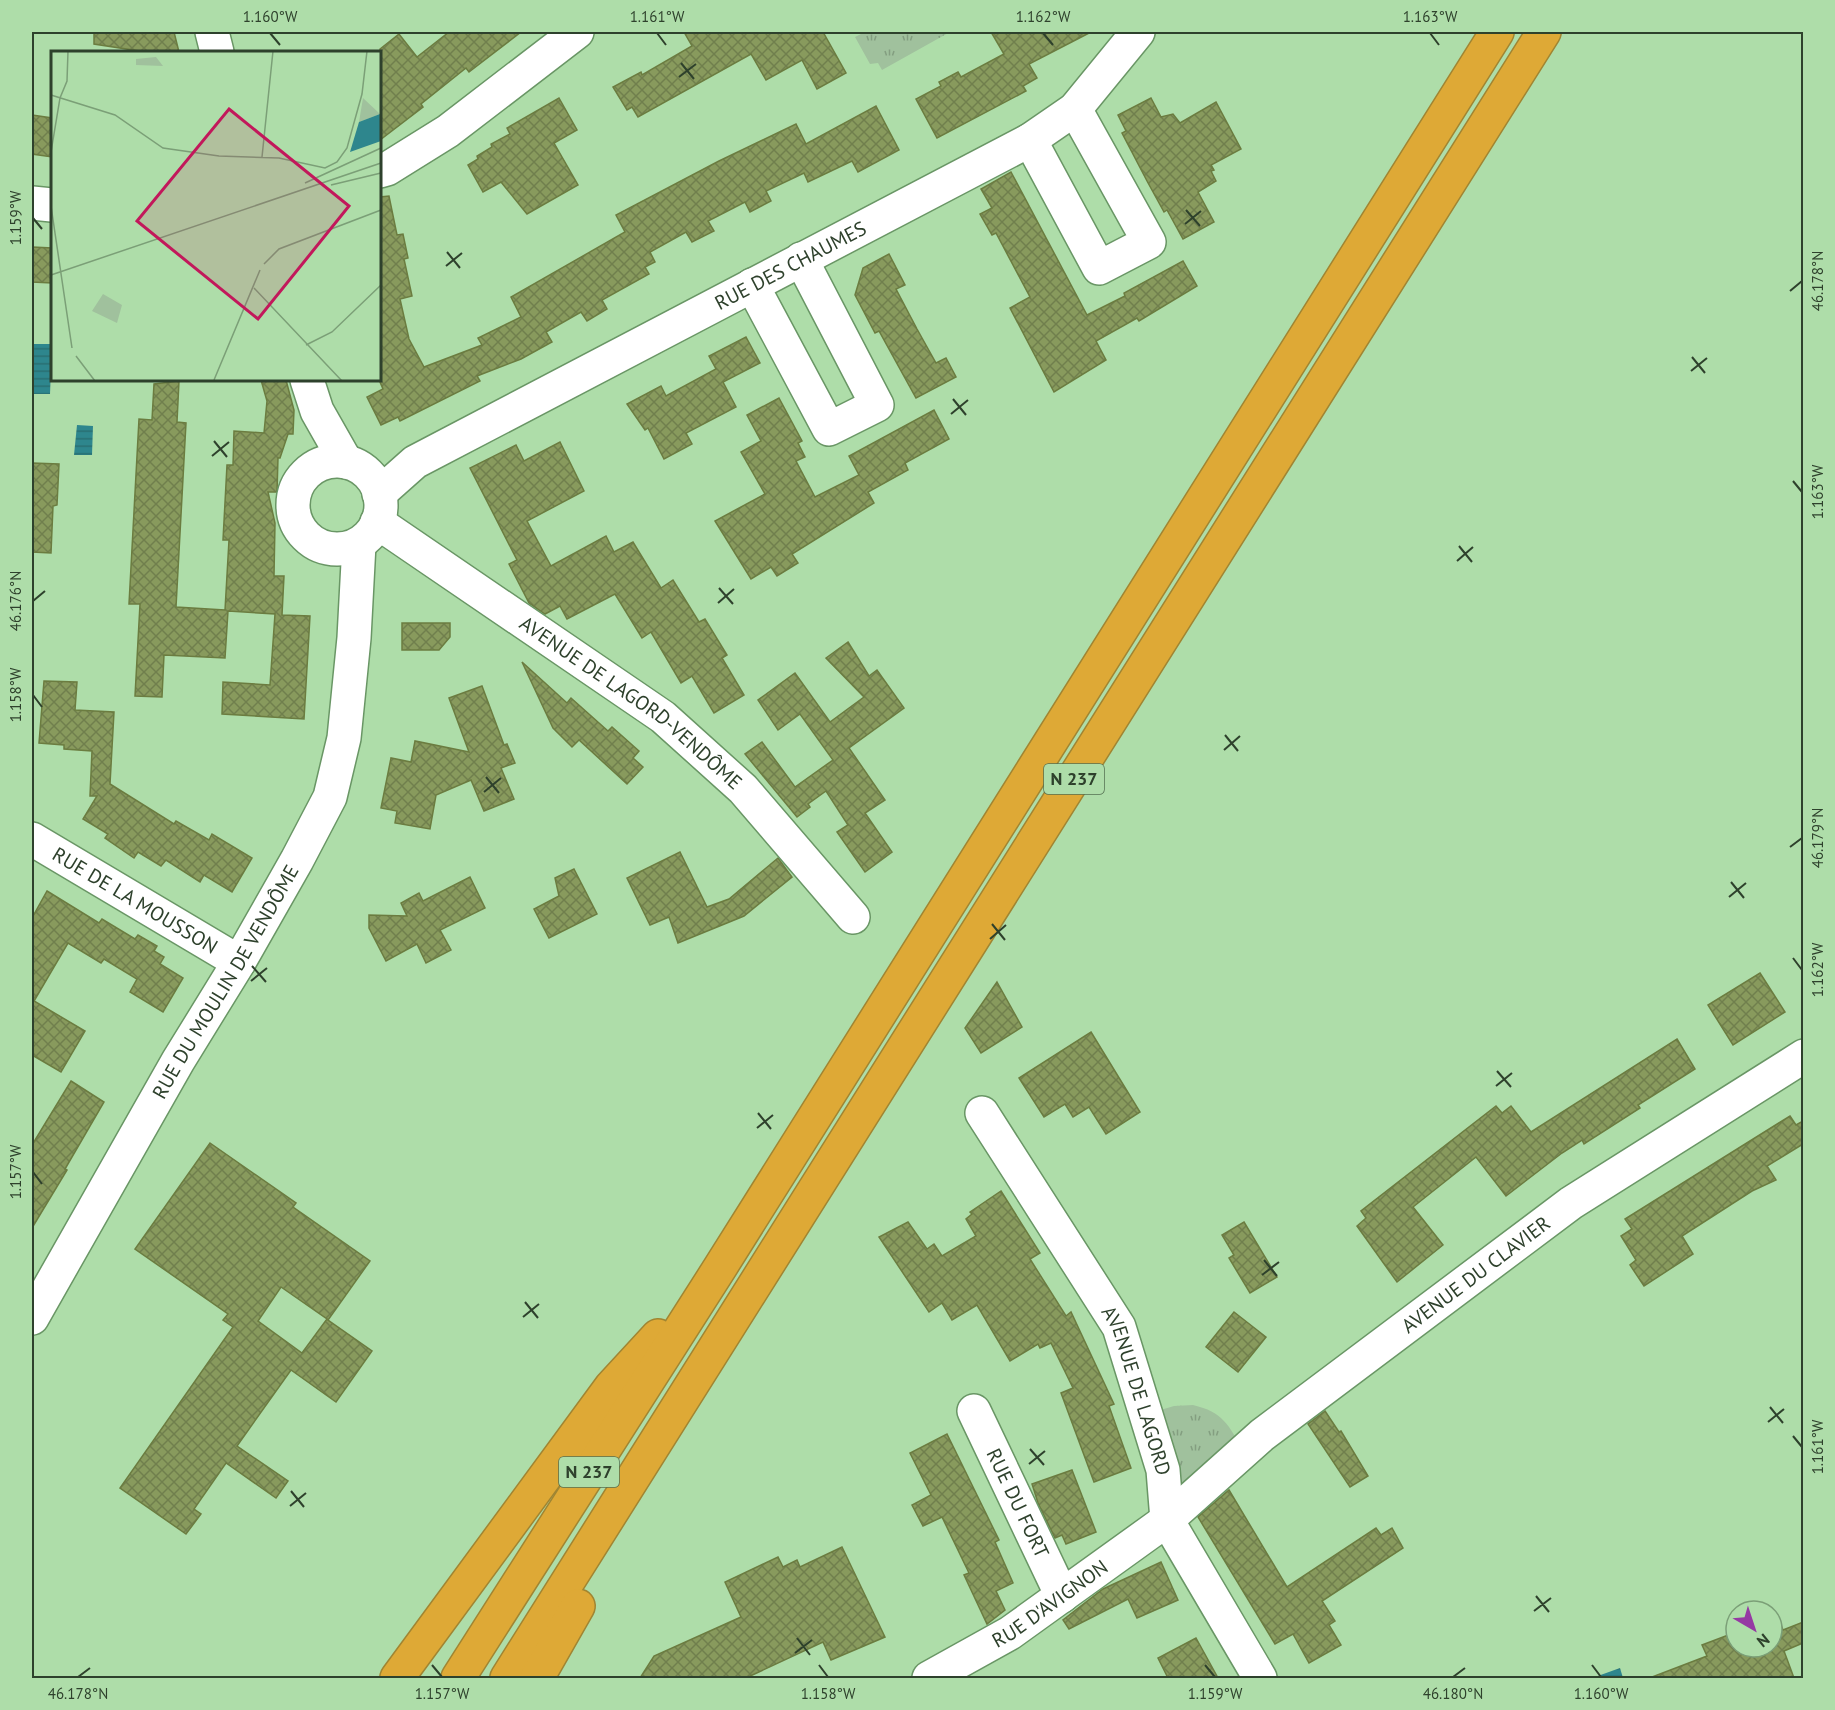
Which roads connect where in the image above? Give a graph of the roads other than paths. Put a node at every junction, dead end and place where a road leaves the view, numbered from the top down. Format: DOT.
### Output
graph roads {
  1 [pos="212,32"];
  2 [pos="577,32"];
  3 [pos="1138,32"];
  4 [pos="1497,32"];
  5 [pos="1544,32"];
  6 [pos="217,51"];
  7 [pos="1075,109"];
  8 [pos="1030,140"];
  9 [pos="381,171"];
  10 [pos="32,203"];
  11 [pos="51,205"];
  12 [pos="801,260"];
  13 [pos="752,285"];
  14 [pos="307,381"];
  15 [pos="316,411"];
  16 [pos="310,470"];
  17 [pos="365,498"];
  18 [pos="327,548"];
  19 [pos="355,622"];
  20 [pos="32,839"];
  21 [pos="853,917"];
  22 [pos="239,962"];
  23 [pos="1803,1056"];
  24 [pos="982,1113"];
  25 [pos="721,1266"];
  26 [pos="32,1318"];
  27 [pos="974,1411"];
  28 [pos="1167,1520"];
  29 [pos="604,1527"];
  30 [pos="1062,1596"];
  31 [pos="397,1678"];
  32 [pos="458,1678"];
  33 [pos="507,1678"];
  34 [pos="537,1678"];
  35 [pos="929,1678"];
  36 [pos="1260,1678"];
  1 -- 6 [label="street"];
  2 -- 9 [label="street"];
  3 -- 7 [label="street, RUE DES CHAUMES"];
  4 -- 25 [label="highway, N 237"];
  5 -- 29 [label="highway, N 237"];
  7 -- 8 [label="street, RUE DES CHAUMES"];
  7 -- 8 [label="street"];
  8 -- 12 [label="street, RUE DES CHAUMES"];
  10 -- 11 [label="street"];
  12 -- 13 [label="street, RUE DES CHAUMES"];
  12 -- 13 [label="street"];
  13 -- 17 [label="street, RUE DES CHAUMES"];
  14 -- 15 [label="street, AVENUE DE LAGORD-VENDÔME"];
  15 -- 16 [label="street, AVENUE DE LAGORD-VENDÔME"];
  15 -- 17 [label="street, AVENUE DE LAGORD-VENDÔME"];
  16 -- 17 [label="street"];
  16 -- 18 [label="street"];
  17 -- 18 [label="street"];
  17 -- 19 [label="street, RUE DU MOULIN DE VENDÔME"];
  17 -- 21 [label="street, AVENUE DE LAGORD-VENDÔME"];
  18 -- 19 [label="street, RUE DU MOULIN DE VENDÔME"];
  19 -- 22 [label="street, RUE DU MOULIN DE VENDÔME"];
  20 -- 22 [label="street, RUE DE LA MOUSSON"];
  22 -- 26 [label="street, RUE DU MOULIN DE VENDÔME"];
  23 -- 28 [label="street, AVENUE DU CLAVIER"];
  24 -- 28 [label="street, AVENUE DE LAGORD"];
  25 -- 31 [label="highway"];
  25 -- 32 [label="highway, N 237"];
  27 -- 30 [label="street, RUE DU FORT"];
  28 -- 30 [label="street, RUE D'AVIGNON"];
  28 -- 36 [label="street, AVENUE DE LAGORD"];
  29 -- 33 [label="highway, N 237"];
  29 -- 34 [label="highway"];
  30 -- 35 [label="street, RUE D'AVIGNON"];
}
